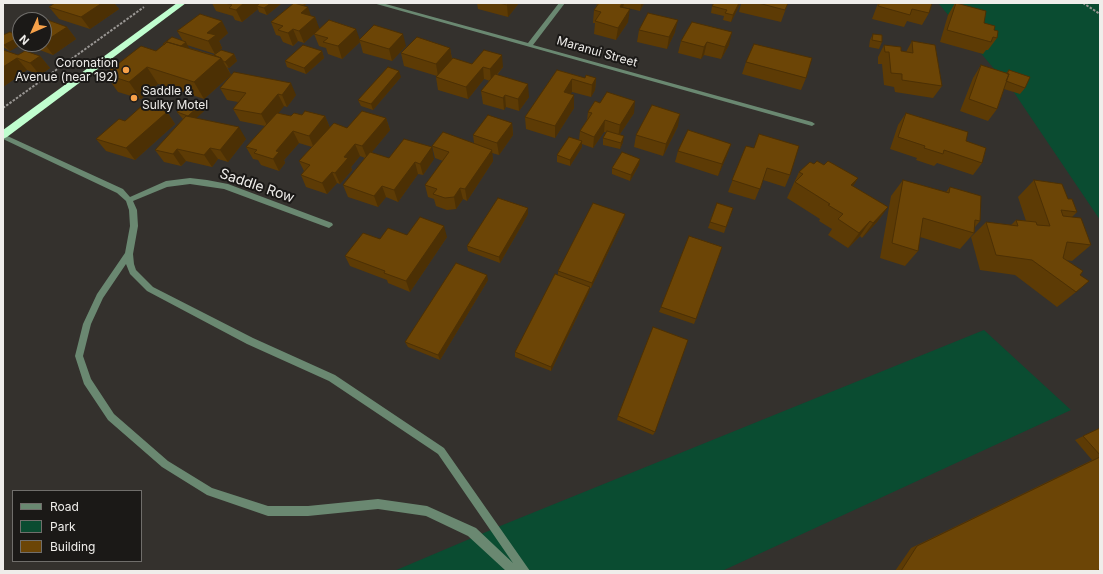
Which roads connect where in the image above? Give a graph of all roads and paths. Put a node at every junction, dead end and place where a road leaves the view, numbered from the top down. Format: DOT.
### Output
graph roads {
  1 [pos="149,3"];
  2 [pos="182,3"];
  3 [pos="376,3"];
  4 [pos="562,3"];
  5 [pos="1083,3"];
  6 [pos="1100,14"];
  7 [pos="530,45"];
  8 [pos="3,108"];
  9 [pos="812,124"];
  10 [pos="3,135"];
  11 [pos="129,200"];
  12 [pos="329,225"];
  13 [pos="129,254"];
  14 [pos="514,571"];
  15 [pos="525,571"];
  1 -- 8 [label="path"];
  2 -- 10 [label="highway"];
  3 -- 7 [label="street, Maranui Street"];
  4 -- 7 [label="street"];
  5 -- 6 [label="path"];
  7 -- 9 [label="street, Maranui Street"];
  10 -- 11 [label="street"];
  11 -- 12 [label="street, Saddle Row"];
  11 -- 13 [label="street"];
  13 -- 14 [label="street"];
  13 -- 15 [label="street"];
}
